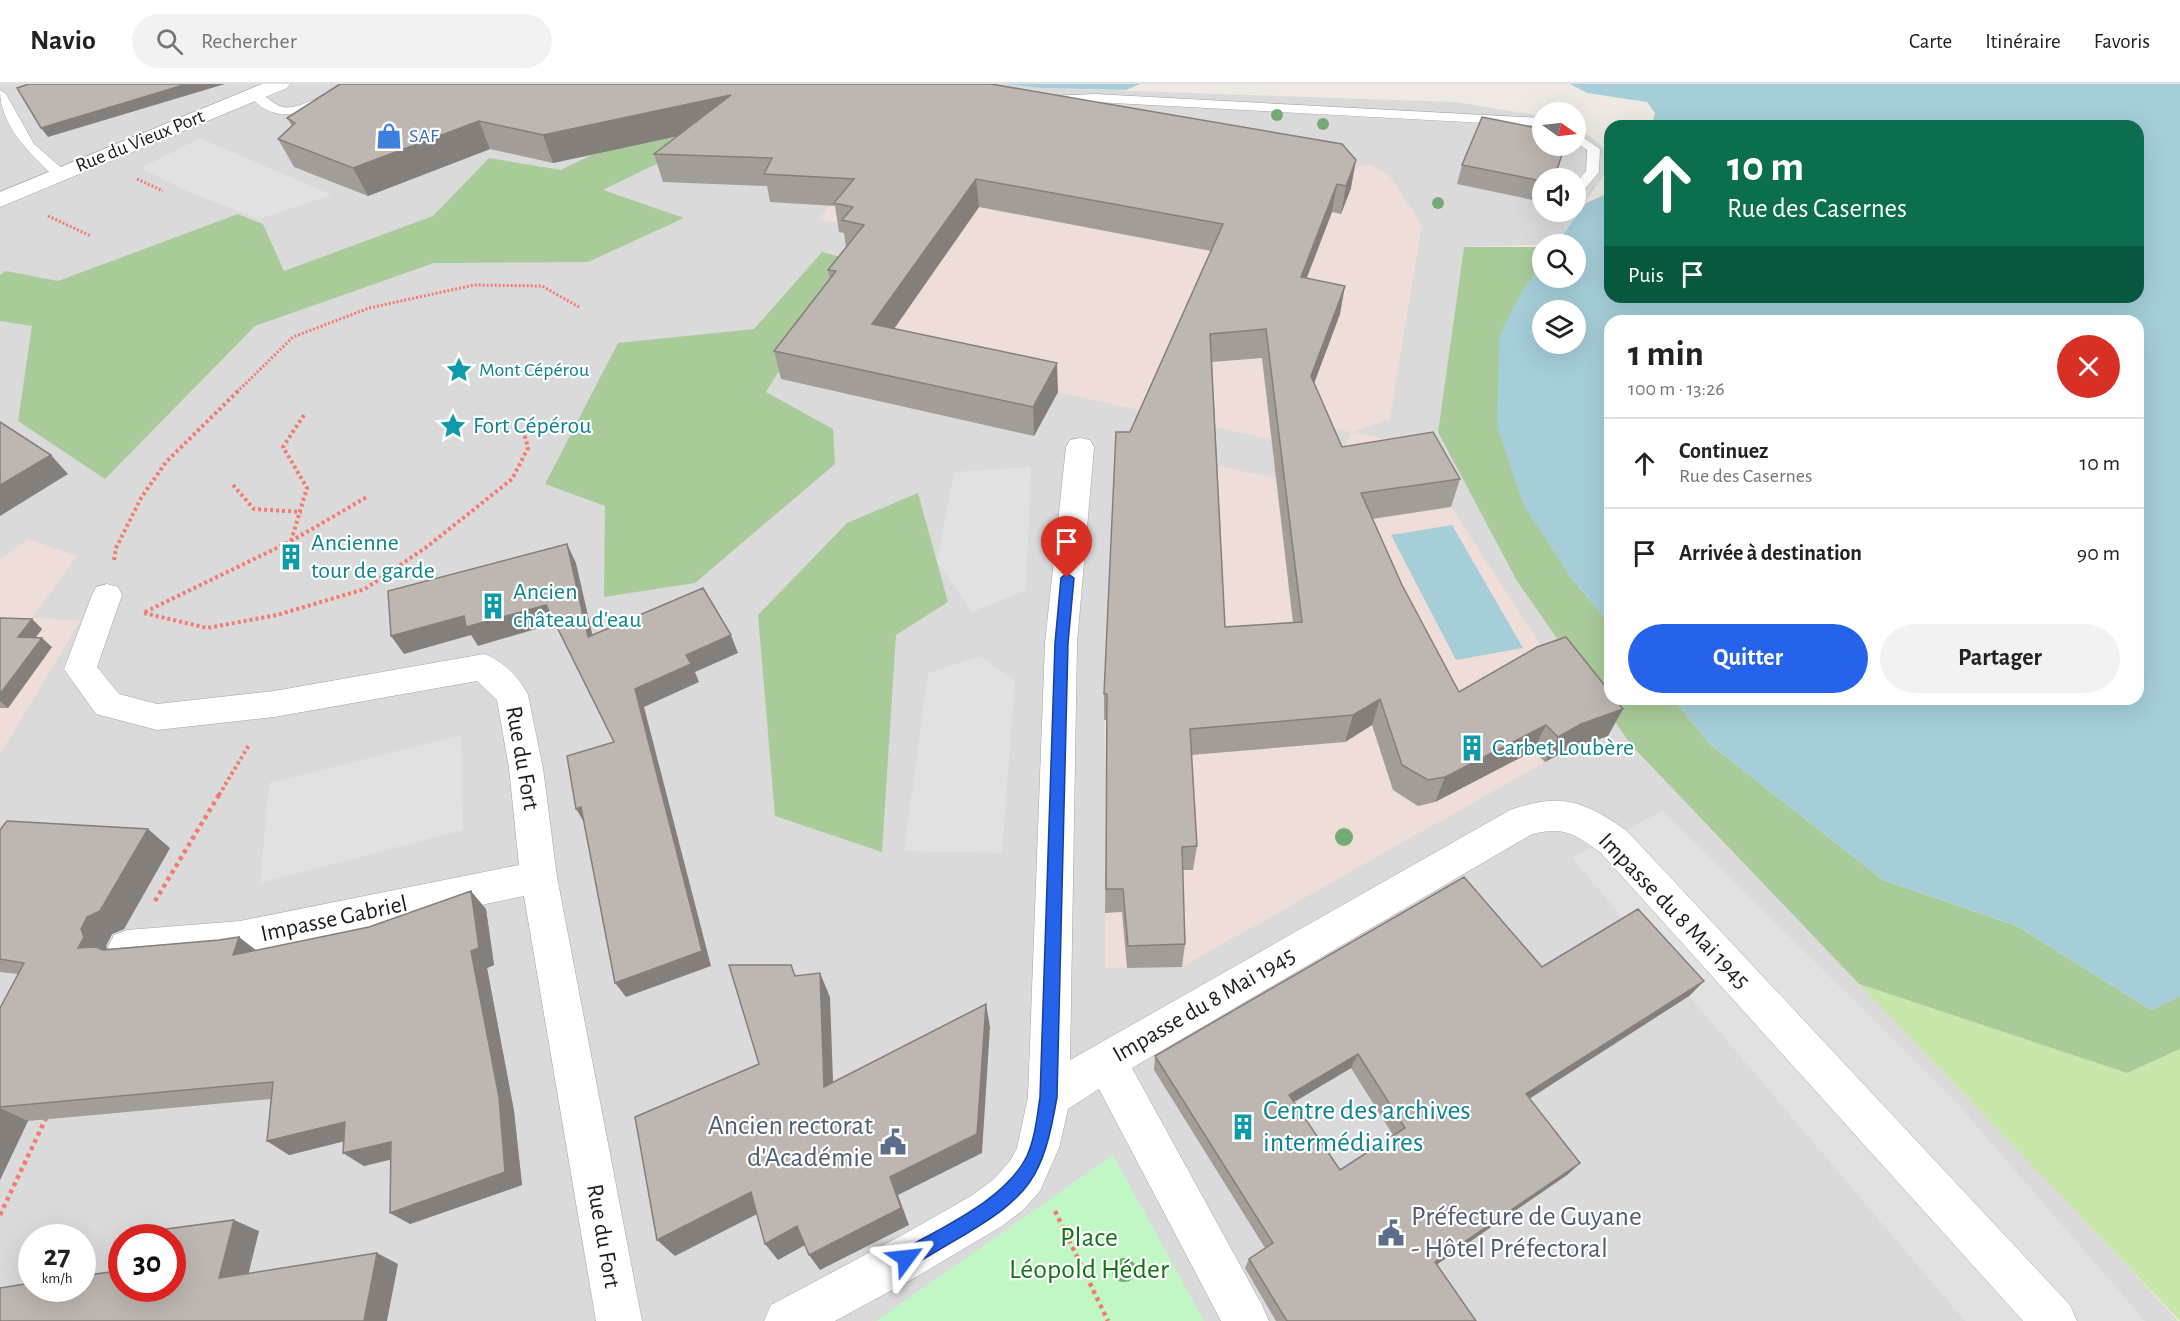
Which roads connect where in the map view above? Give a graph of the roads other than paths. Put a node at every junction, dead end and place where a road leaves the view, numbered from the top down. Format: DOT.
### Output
graph roads {
  1 [pos="13,84"];
  2 [pos="280,84"];
  3 [pos="350,84"];
  4 [pos="0,92"];
  5 [pos="254,94"];
  6 [pos="1038,100"];
  7 [pos="1532,121"];
  8 [pos="1586,144"];
  9 [pos="60,174"];
  10 [pos="1586,179"];
  11 [pos="0,200"];
  12 [pos="1080,447"];
  13 [pos="107,595"];
  14 [pos="539,877"];
  15 [pos="127,947"];
  16 [pos="1106,1061"];
  17 [pos="1048,1097"];
  18 [pos="619,1321"];
  19 [pos="787,1321"];
  20 [pos="1246,1321"];
  21 [pos="2054,1321"];
  1 -- 4 [label="lane"];
  2 -- 5 [label="street, Rue du Vieux Port"];
  3 -- 5 [label="lane"];
  4 -- 9 [label="lane"];
  5 -- 9 [label="street, Rue du Vieux Port"];
  6 -- 7 [label="lane"];
  8 -- 10 [label="lane"];
  9 -- 11 [label="street, Rue du Vieux Port"];
  12 -- 17 [label="street"];
  13 -- 14 [label="street, Rue du Fort"];
  14 -- 15 [label="street, Impasse Gabriel"];
  14 -- 18 [label="street, Rue du Fort"];
  16 -- 17 [label="street, Impasse du 8 Mai 1945"];
  16 -- 20 [label="street"];
  16 -- 21 [label="street, Impasse du 8 Mai 1945"];
  17 -- 19 [label="street"];
}
